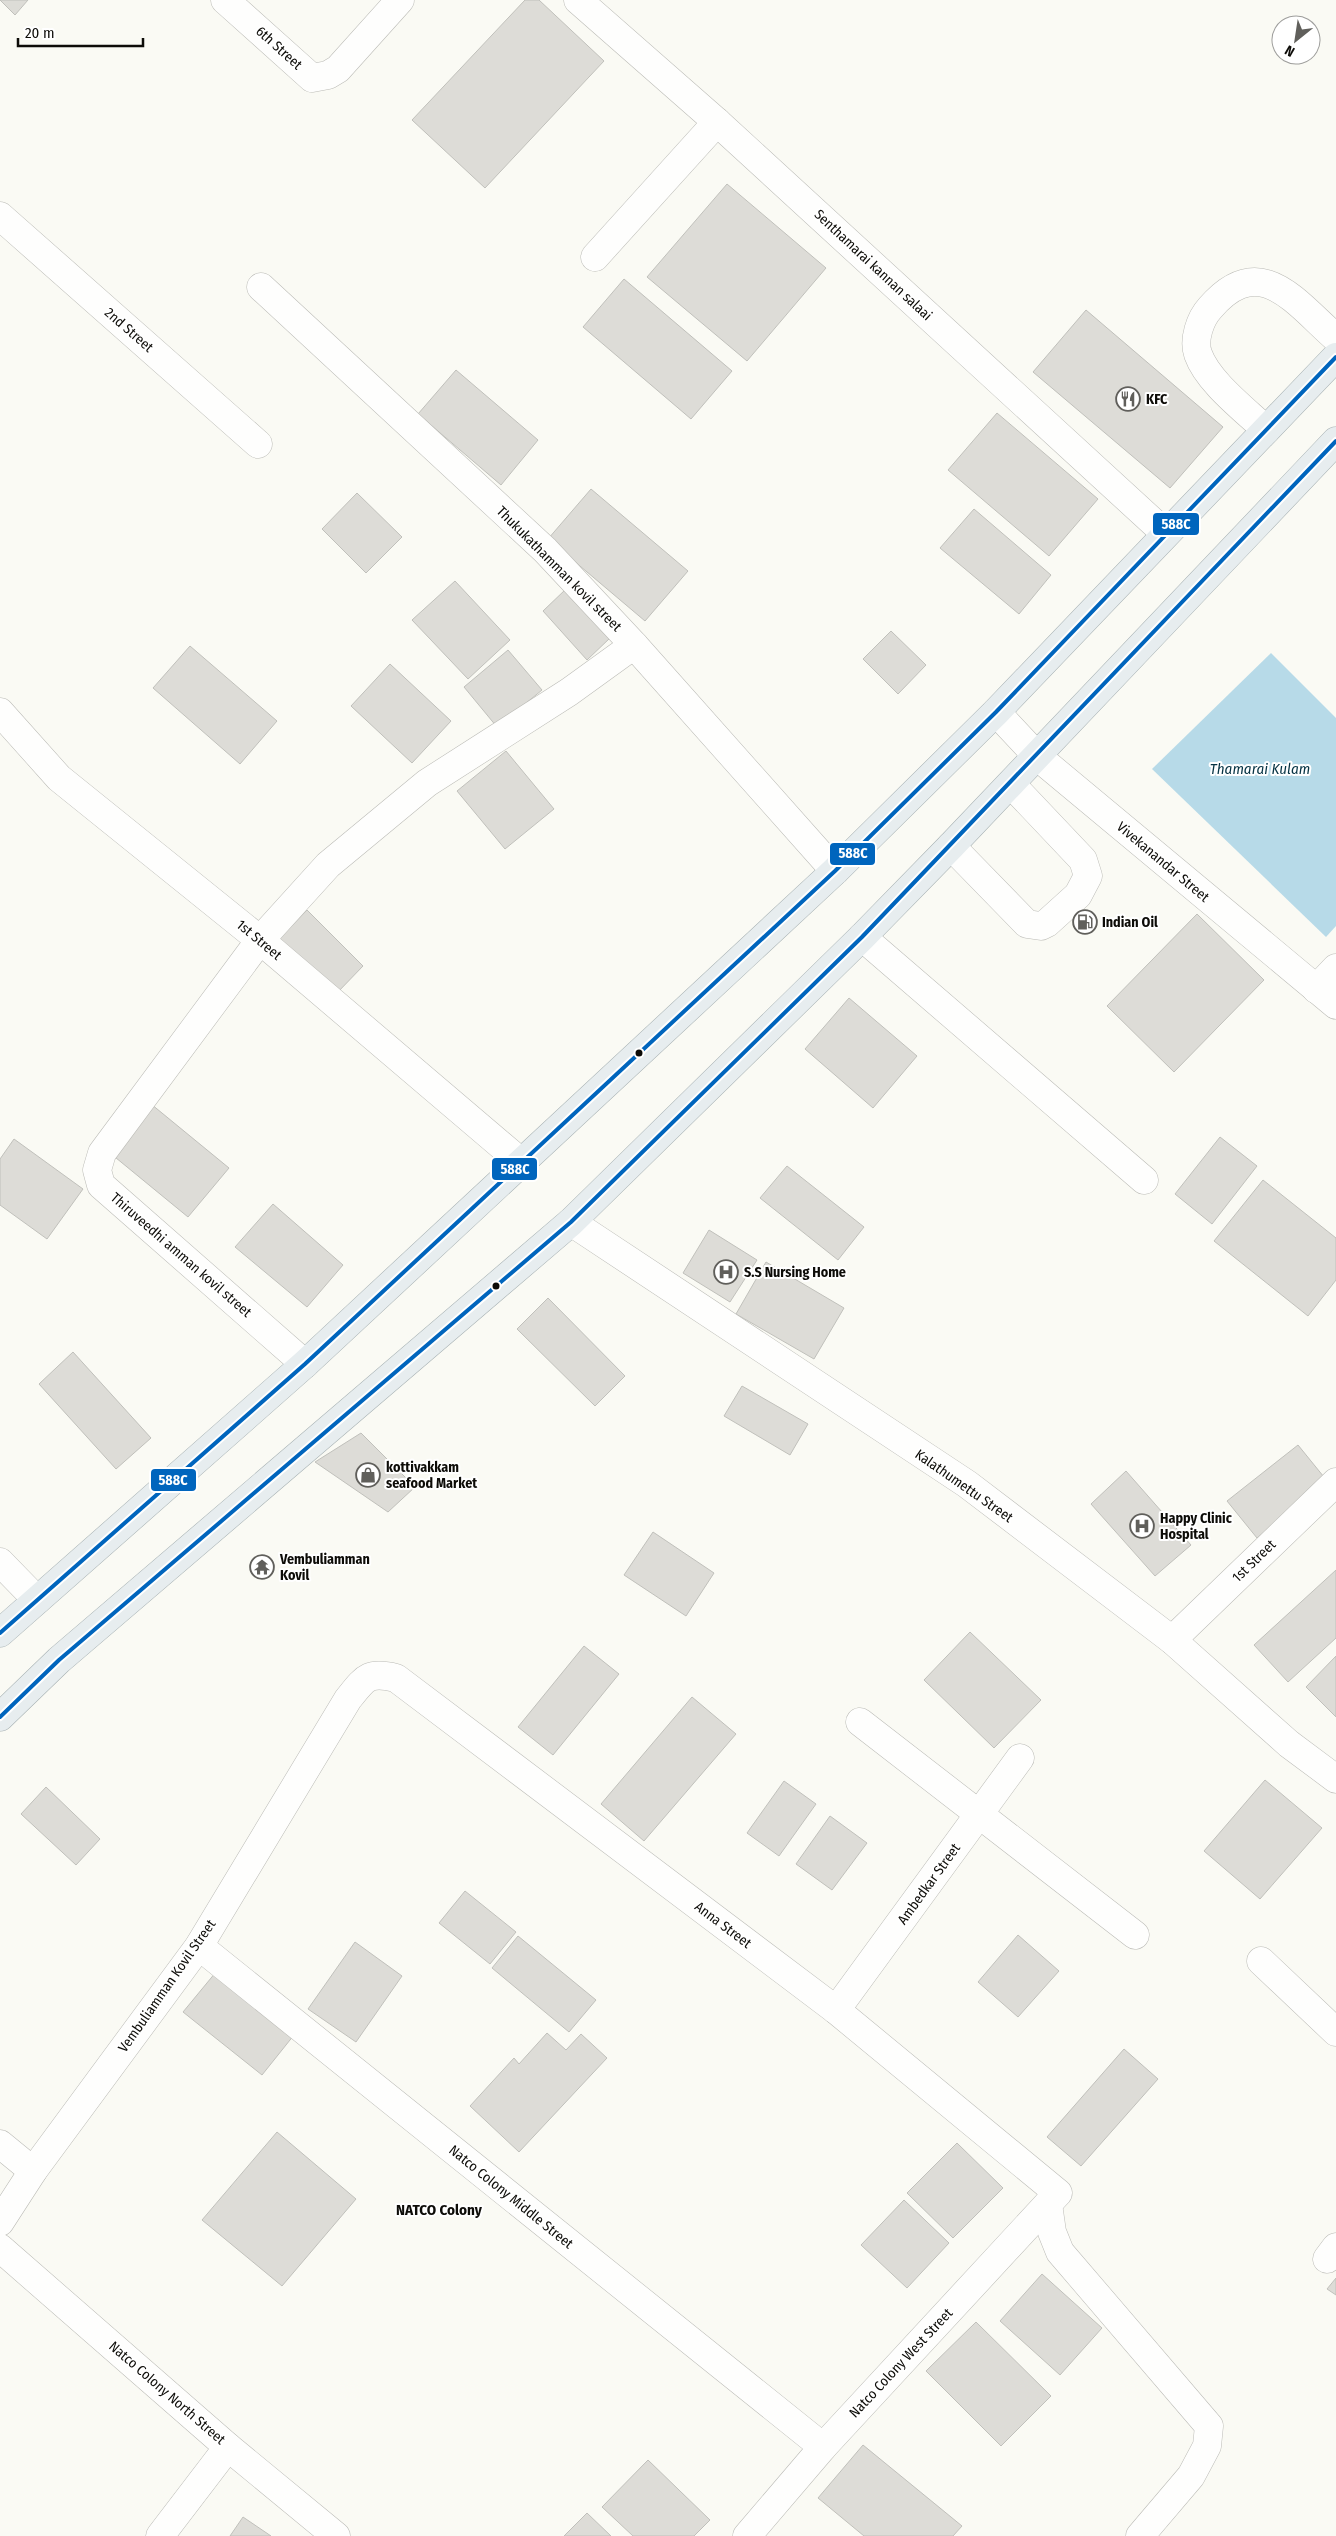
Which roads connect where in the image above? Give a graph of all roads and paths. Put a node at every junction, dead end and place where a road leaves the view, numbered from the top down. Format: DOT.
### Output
graph roads {
  1 [pos="225,0"];
  2 [pos="400,0"];
  3 [pos="578,0"];
  4 [pos="717,122"];
  5 [pos="0,216"];
  6 [pos="595,257"];
  7 [pos="261,287"];
  8 [pos="1336,338"];
  9 [pos="1336,357"];
  10 [pos="1266,430"];
  11 [pos="1336,441"];
  12 [pos="258,444"];
  13 [pos="1165,533"];
  14 [pos="634,645"];
  15 [pos="0,712"];
  16 [pos="996,712"];
  17 [pos="1038,757"];
  18 [pos="1011,784"];
  19 [pos="951,846"];
  20 [pos="835,871"];
  21 [pos="862,937"];
  22 [pos="260,940"];
  23 [pos="1336,968"];
  24 [pos="1326,997"];
  25 [pos="522,1164"];
  26 [pos="1144,1180"];
  27 [pos="571,1222"];
  28 [pos="305,1364"];
  29 [pos="1336,1482"];
  30 [pos="0,1562"];
  31 [pos="37,1600"];
  32 [pos="0,1632"];
  33 [pos="1172,1640"];
  34 [pos="377,1674"];
  35 [pos="0,1717"];
  36 [pos="860,1722"];
  37 [pos="1020,1758"];
  38 [pos="1336,1779"];
  39 [pos="980,1815"];
  40 [pos="1134,1935"];
  41 [pos="199,1946"];
  42 [pos="1261,1961"];
  43 [pos="836,2010"];
  44 [pos="1336,2032"];
  45 [pos="0,2144"];
  46 [pos="33,2171"];
  47 [pos="1053,2199"];
  48 [pos="0,2222"];
  49 [pos="0,2248"];
  50 [pos="228,2447"];
  51 [pos="823,2447"];
  52 [pos="160,2536"];
  53 [pos="336,2536"];
  54 [pos="747,2536"];
  55 [pos="1140,2536"];
  1 -- 2 [label="street, 6th Street"];
  3 -- 4 [label="street, Senthamarai kannan salaai"];
  4 -- 6 [label="street"];
  4 -- 13 [label="street, Senthamarai kannan salaai"];
  5 -- 12 [label="street, 2nd Street"];
  7 -- 14 [label="street, Thukukathamman kovil street"];
  8 -- 10 [label="street"];
  9 -- 10 [label="main road"];
  10 -- 13 [label="main road"];
  11 -- 17 [label="main road"];
  13 -- 16 [label="main road"];
  14 -- 20 [label="street, Thukukathamman kovil street"];
  14 -- 22 [label="street, Thiruveedhi amman kovil street"];
  15 -- 22 [label="street, 1st Street"];
  16 -- 17 [label="street, Vivekanandar Street"];
  16 -- 20 [label="main road"];
  17 -- 18 [label="main road"];
  17 -- 24 [label="street, Vivekanandar Street"];
  18 -- 19 [label="main road"];
  18 -- 19 [label="street"];
  19 -- 21 [label="main road"];
  20 -- 25 [label="main road"];
  21 -- 26 [label="street"];
  21 -- 27 [label="main road"];
  22 -- 25 [label="street, 1st Street"];
  22 -- 28 [label="street, Thiruveedhi amman kovil street"];
  23 -- 24 [label="street"];
  25 -- 28 [label="main road"];
  27 -- 33 [label="street, Kalathumettu Street"];
  27 -- 35 [label="main road"];
  28 -- 31 [label="main road"];
  29 -- 33 [label="street, 1st Street"];
  30 -- 31 [label="street"];
  31 -- 32 [label="main road"];
  33 -- 38 [label="street, Kalathumettu Street"];
  34 -- 41 [label="street, Vembuliamman Kovil Street"];
  34 -- 43 [label="street, Anna Street"];
  36 -- 39 [label="street"];
  37 -- 39 [label="street, Ambedkar Street"];
  39 -- 40 [label="street"];
  39 -- 43 [label="street, Ambedkar Street"];
  41 -- 46 [label="street, Vembuliamman Kovil Street"];
  41 -- 51 [label="street, Natco Colony Middle Street"];
  42 -- 44 [label="street"];
  43 -- 47 [label="street, Anna Street"];
  45 -- 46 [label="street"];
  46 -- 48 [label="street, Vembuliamman Kovil Street"];
  47 -- 51 [label="street, Natco Colony West Street"];
  47 -- 55 [label="street"];
  49 -- 50 [label="street, Natco Colony North Street"];
  50 -- 52 [label="street"];
  50 -- 53 [label="street, Natco Colony North Street"];
  51 -- 54 [label="street, Natco Colony West Street"];
}
